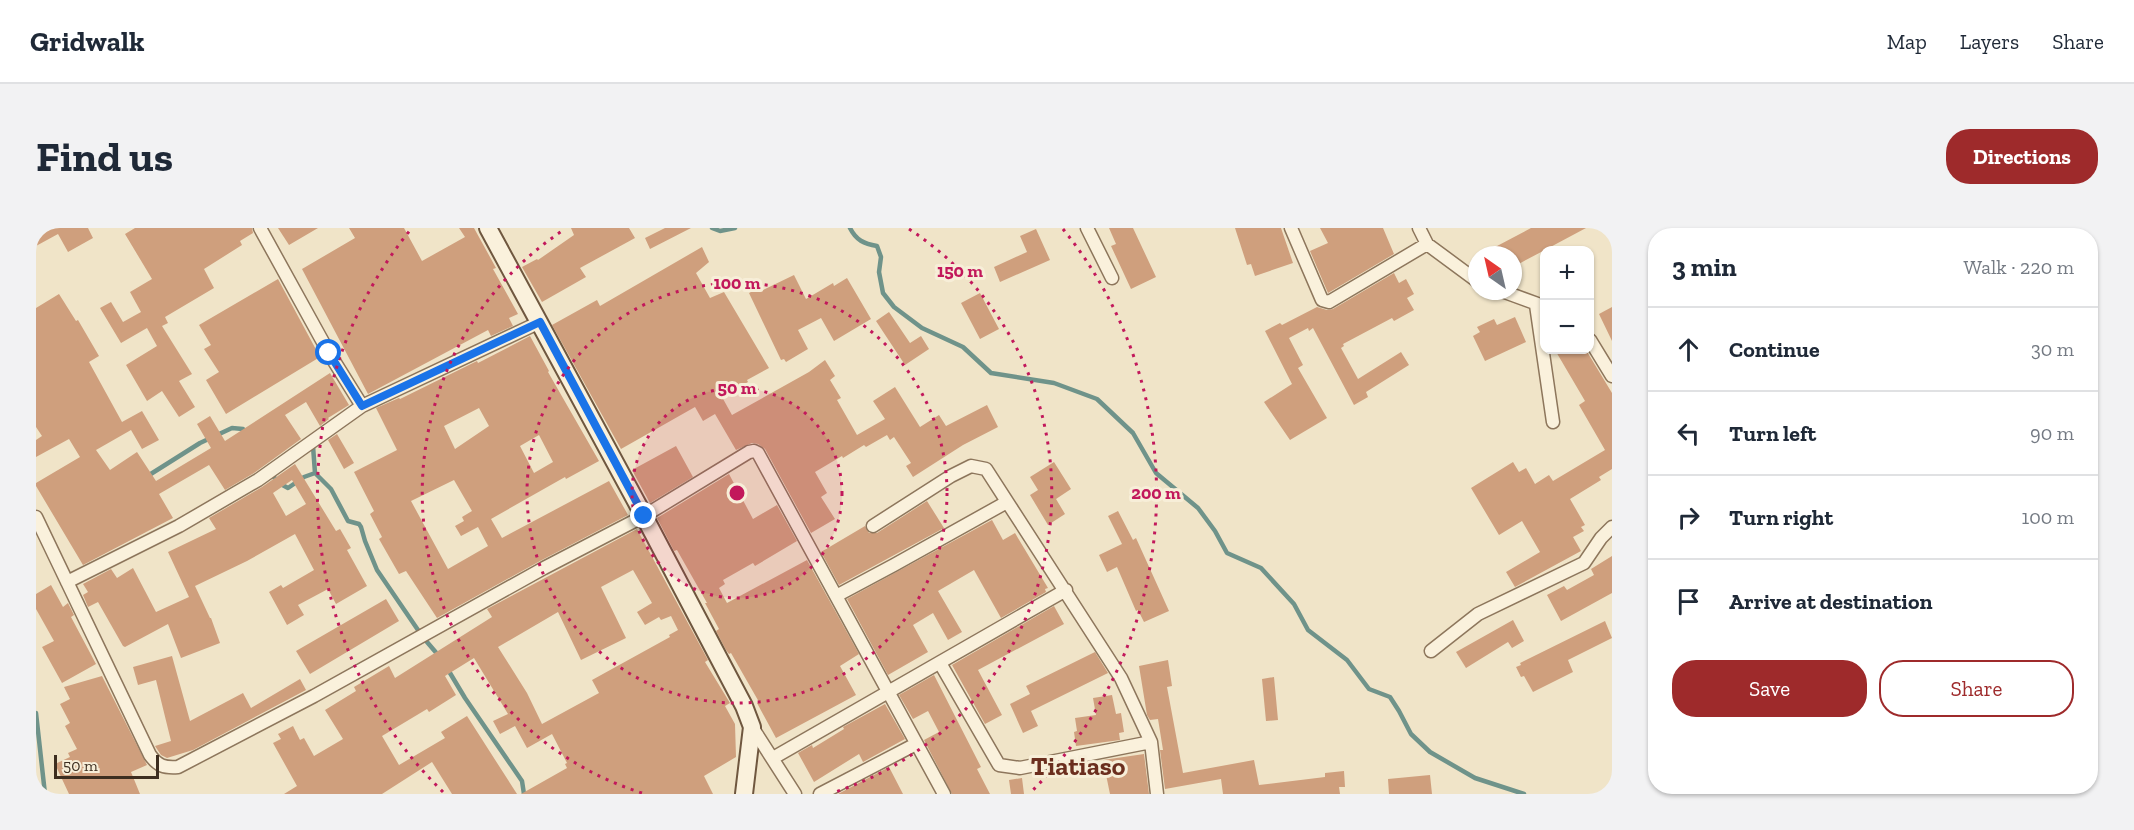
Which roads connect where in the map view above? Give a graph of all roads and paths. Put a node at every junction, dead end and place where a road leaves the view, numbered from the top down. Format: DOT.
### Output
graph roads {
  1 [pos="260,228"];
  2 [pos="488,228"];
  3 [pos="1087,228"];
  4 [pos="1291,228"];
  5 [pos="1419,228"];
  6 [pos="1427,244"];
  7 [pos="1468,274"];
  8 [pos="1112,278"];
  9 [pos="1522,299"];
  10 [pos="1540,306"];
  11 [pos="540,322"];
  12 [pos="1594,347"];
  13 [pos="1545,354"];
  14 [pos="1612,376"];
  15 [pos="362,406"];
  16 [pos="1553,422"];
  17 [pos="1007,502"];
  18 [pos="644,516"];
  19 [pos="36,517"];
  20 [pos="873,526"];
  21 [pos="1612,527"];
  22 [pos="67,582"];
  23 [pos="1066,590"];
  24 [pos="836,596"];
  25 [pos="1431,651"];
  26 [pos="940,663"];
  27 [pos="888,693"];
  28 [pos="752,727"];
  29 [pos="1151,742"];
  30 [pos="916,744"];
  31 [pos="773,758"];
  32 [pos="744,794"];
  33 [pos="795,794"];
  34 [pos="820,794"];
  35 [pos="944,794"];
  36 [pos="1157,794"];
  1 -- 15 [label="street"];
  2 -- 11 [label="street"];
  3 -- 8 [label="street"];
  4 -- 6 [label="street"];
  5 -- 6 [label="street"];
  6 -- 7 [label="street"];
  9 -- 10 [label="street"];
  11 -- 15 [label="street"];
  11 -- 18 [label="street"];
  12 -- 14 [label="street"];
  13 -- 16 [label="street"];
  15 -- 22 [label="street"];
  17 -- 20 [label="street"];
  17 -- 23 [label="street"];
  17 -- 24 [label="street"];
  18 -- 22 [label="street"];
  18 -- 24 [label="street"];
  18 -- 28 [label="street"];
  19 -- 22 [label="street"];
  21 -- 25 [label="street"];
  23 -- 26 [label="street"];
  23 -- 29 [label="street"];
  24 -- 27 [label="street"];
  26 -- 27 [label="street"];
  26 -- 29 [label="street"];
  27 -- 30 [label="street"];
  27 -- 31 [label="street"];
  28 -- 31 [label="street"];
  28 -- 32 [label="street"];
  29 -- 36 [label="street"];
  30 -- 34 [label="street"];
  30 -- 35 [label="street"];
  31 -- 33 [label="street"];
}
